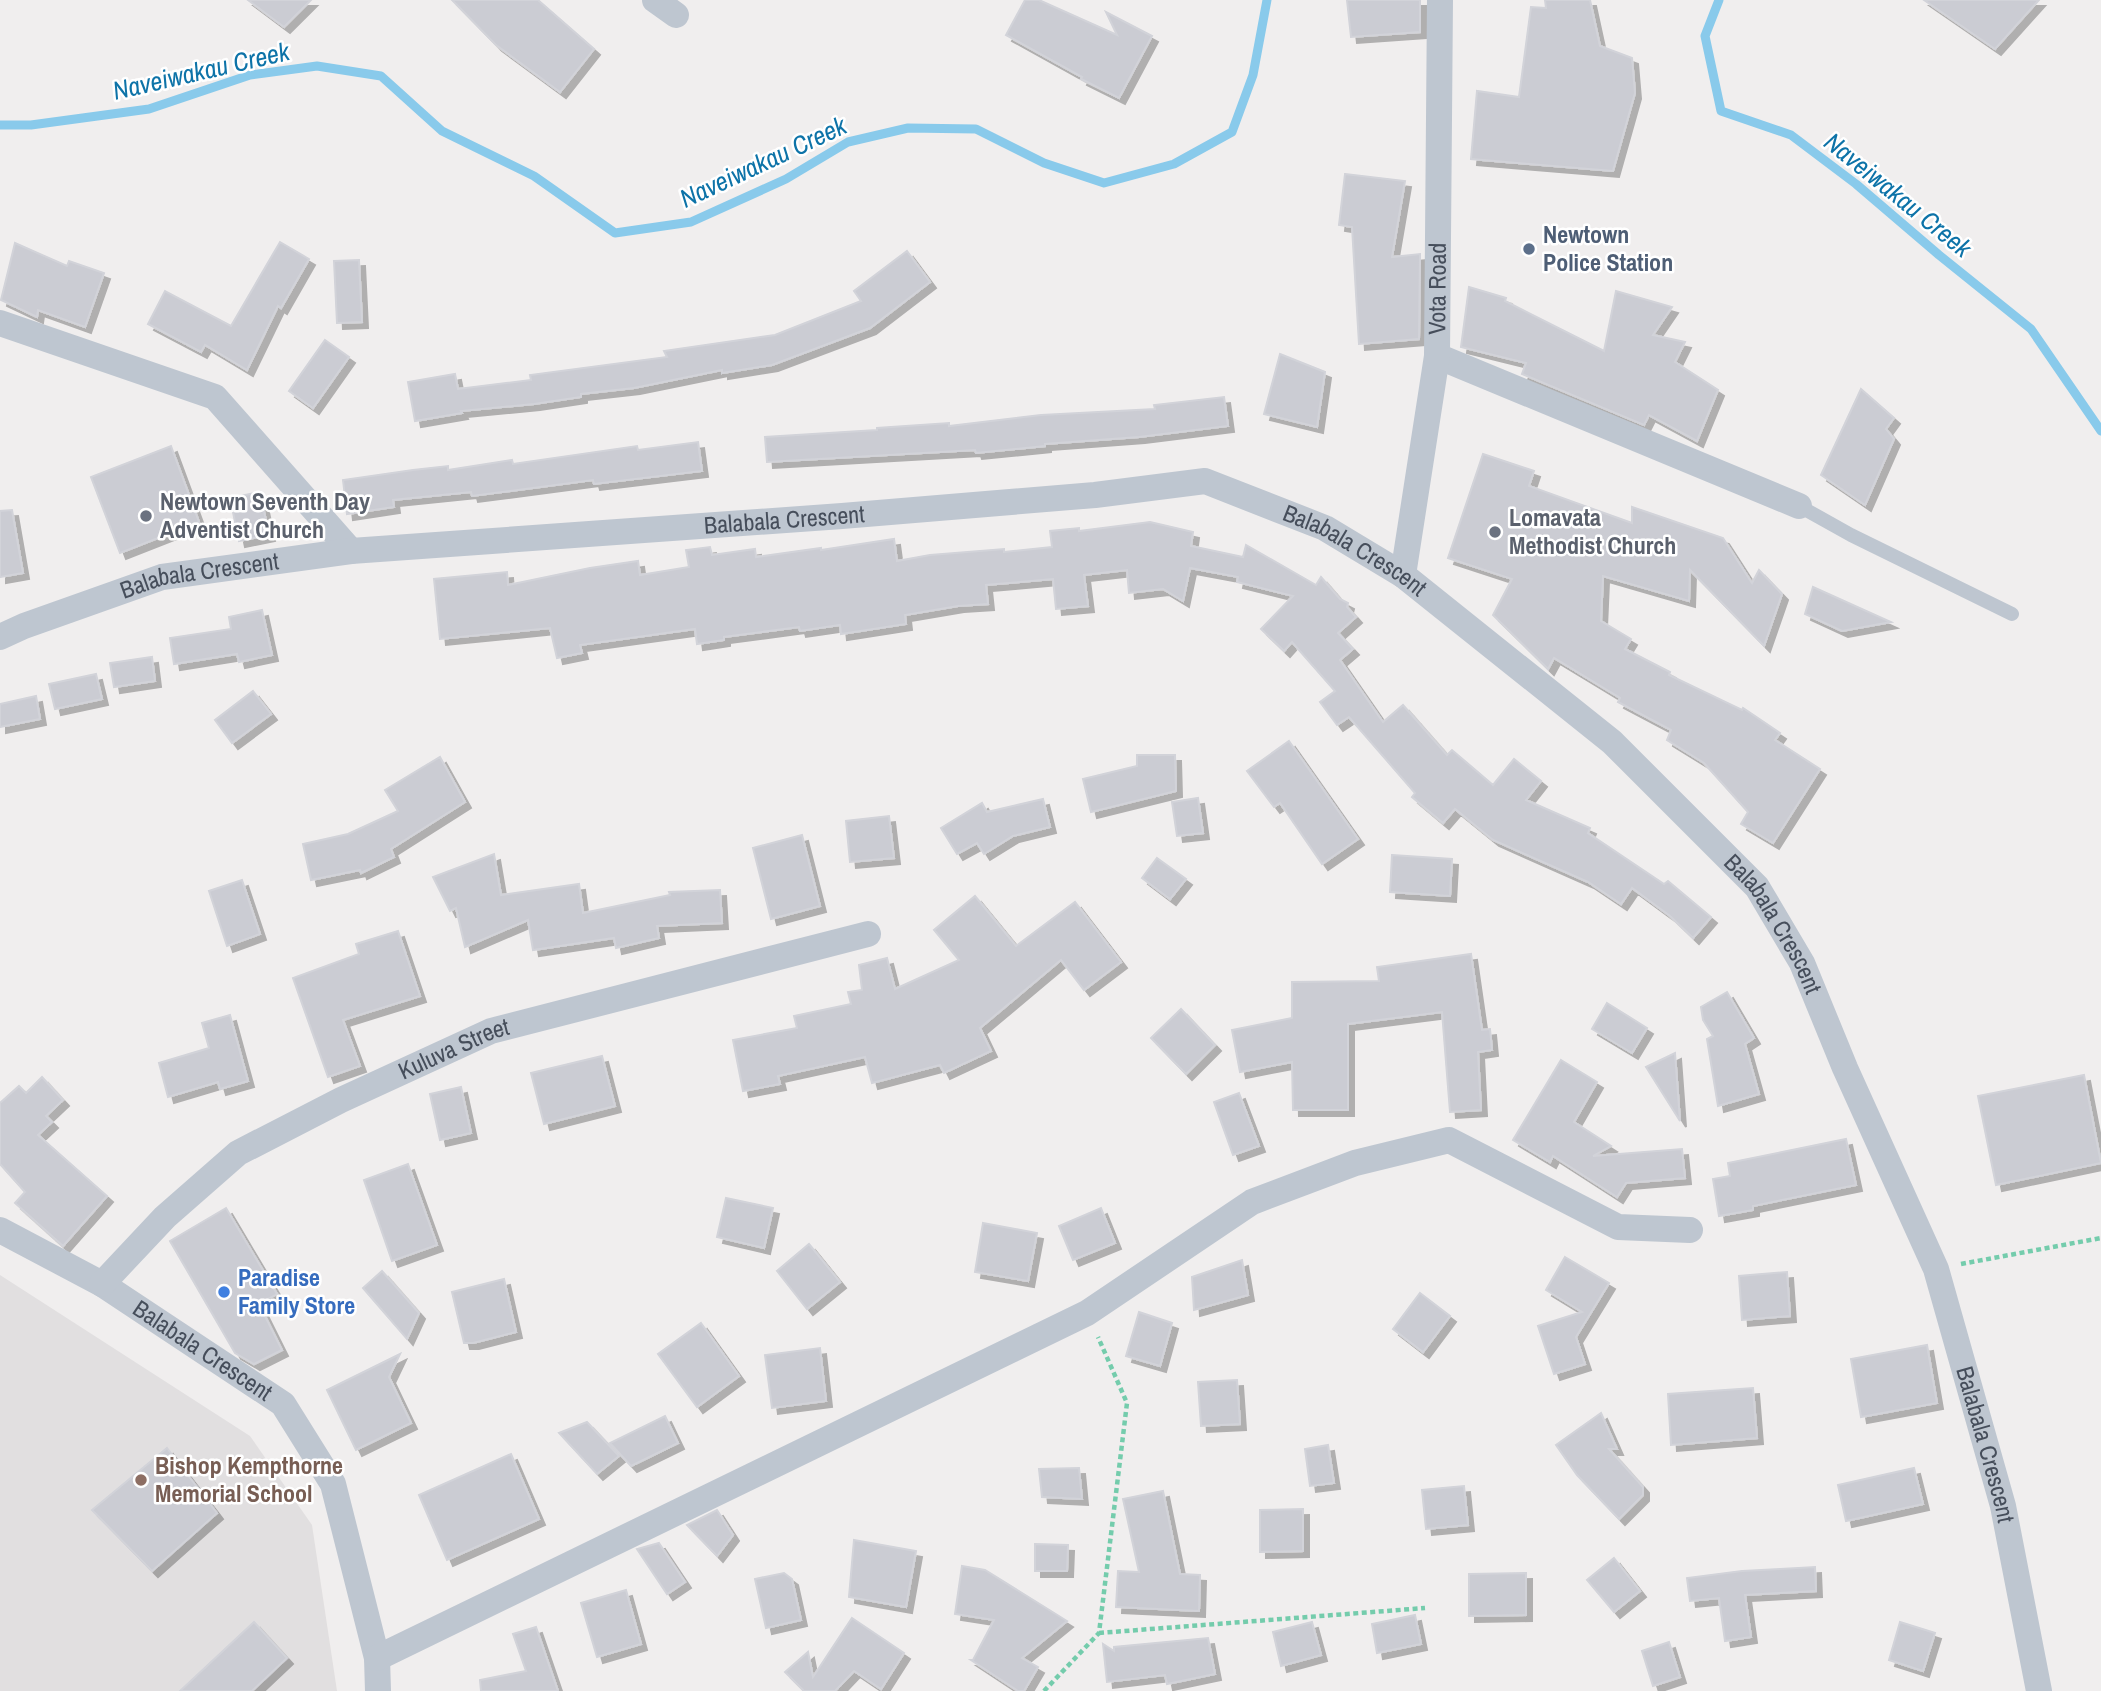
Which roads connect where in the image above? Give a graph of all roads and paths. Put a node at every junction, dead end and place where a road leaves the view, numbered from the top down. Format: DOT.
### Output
graph roads {
  1 [pos="1440,0"];
  2 [pos="0,323"];
  3 [pos="1437,356"];
  4 [pos="1800,506"];
  5 [pos="351,551"];
  6 [pos="1403,575"];
  7 [pos="2012,614"];
  8 [pos="0,637"];
  9 [pos="868,934"];
  10 [pos="0,1230"];
  11 [pos="1690,1230"];
  12 [pos="2101,1238"];
  13 [pos="1936,1269"];
  14 [pos="102,1284"];
  15 [pos="1087,1312"];
  16 [pos="1424,1608"];
  17 [pos="1099,1633"];
  18 [pos="377,1658"];
  19 [pos="377,1691"];
  20 [pos="1044,1691"];
  21 [pos="2039,1691"];
  1 -- 3 [label="street, Vota Road"];
  2 -- 5 [label="street"];
  3 -- 4 [label="street"];
  3 -- 6 [label="street, Vota Road"];
  4 -- 7 [label="lane"];
  5 -- 6 [label="street, Balabala Crescent"];
  5 -- 8 [label="street, Balabala Crescent"];
  6 -- 13 [label="street, Balabala Crescent"];
  9 -- 14 [label="street, Kuluva Street"];
  10 -- 14 [label="street, Balabala Crescent"];
  11 -- 15 [label="street"];
  12 -- 13 [label="path"];
  13 -- 21 [label="street, Balabala Crescent"];
  14 -- 18 [label="street, Balabala Crescent"];
  15 -- 17 [label="path"];
  15 -- 18 [label="street"];
  16 -- 17 [label="path"];
  17 -- 20 [label="path"];
  18 -- 19 [label="street, Balabala Crescent"];
}
